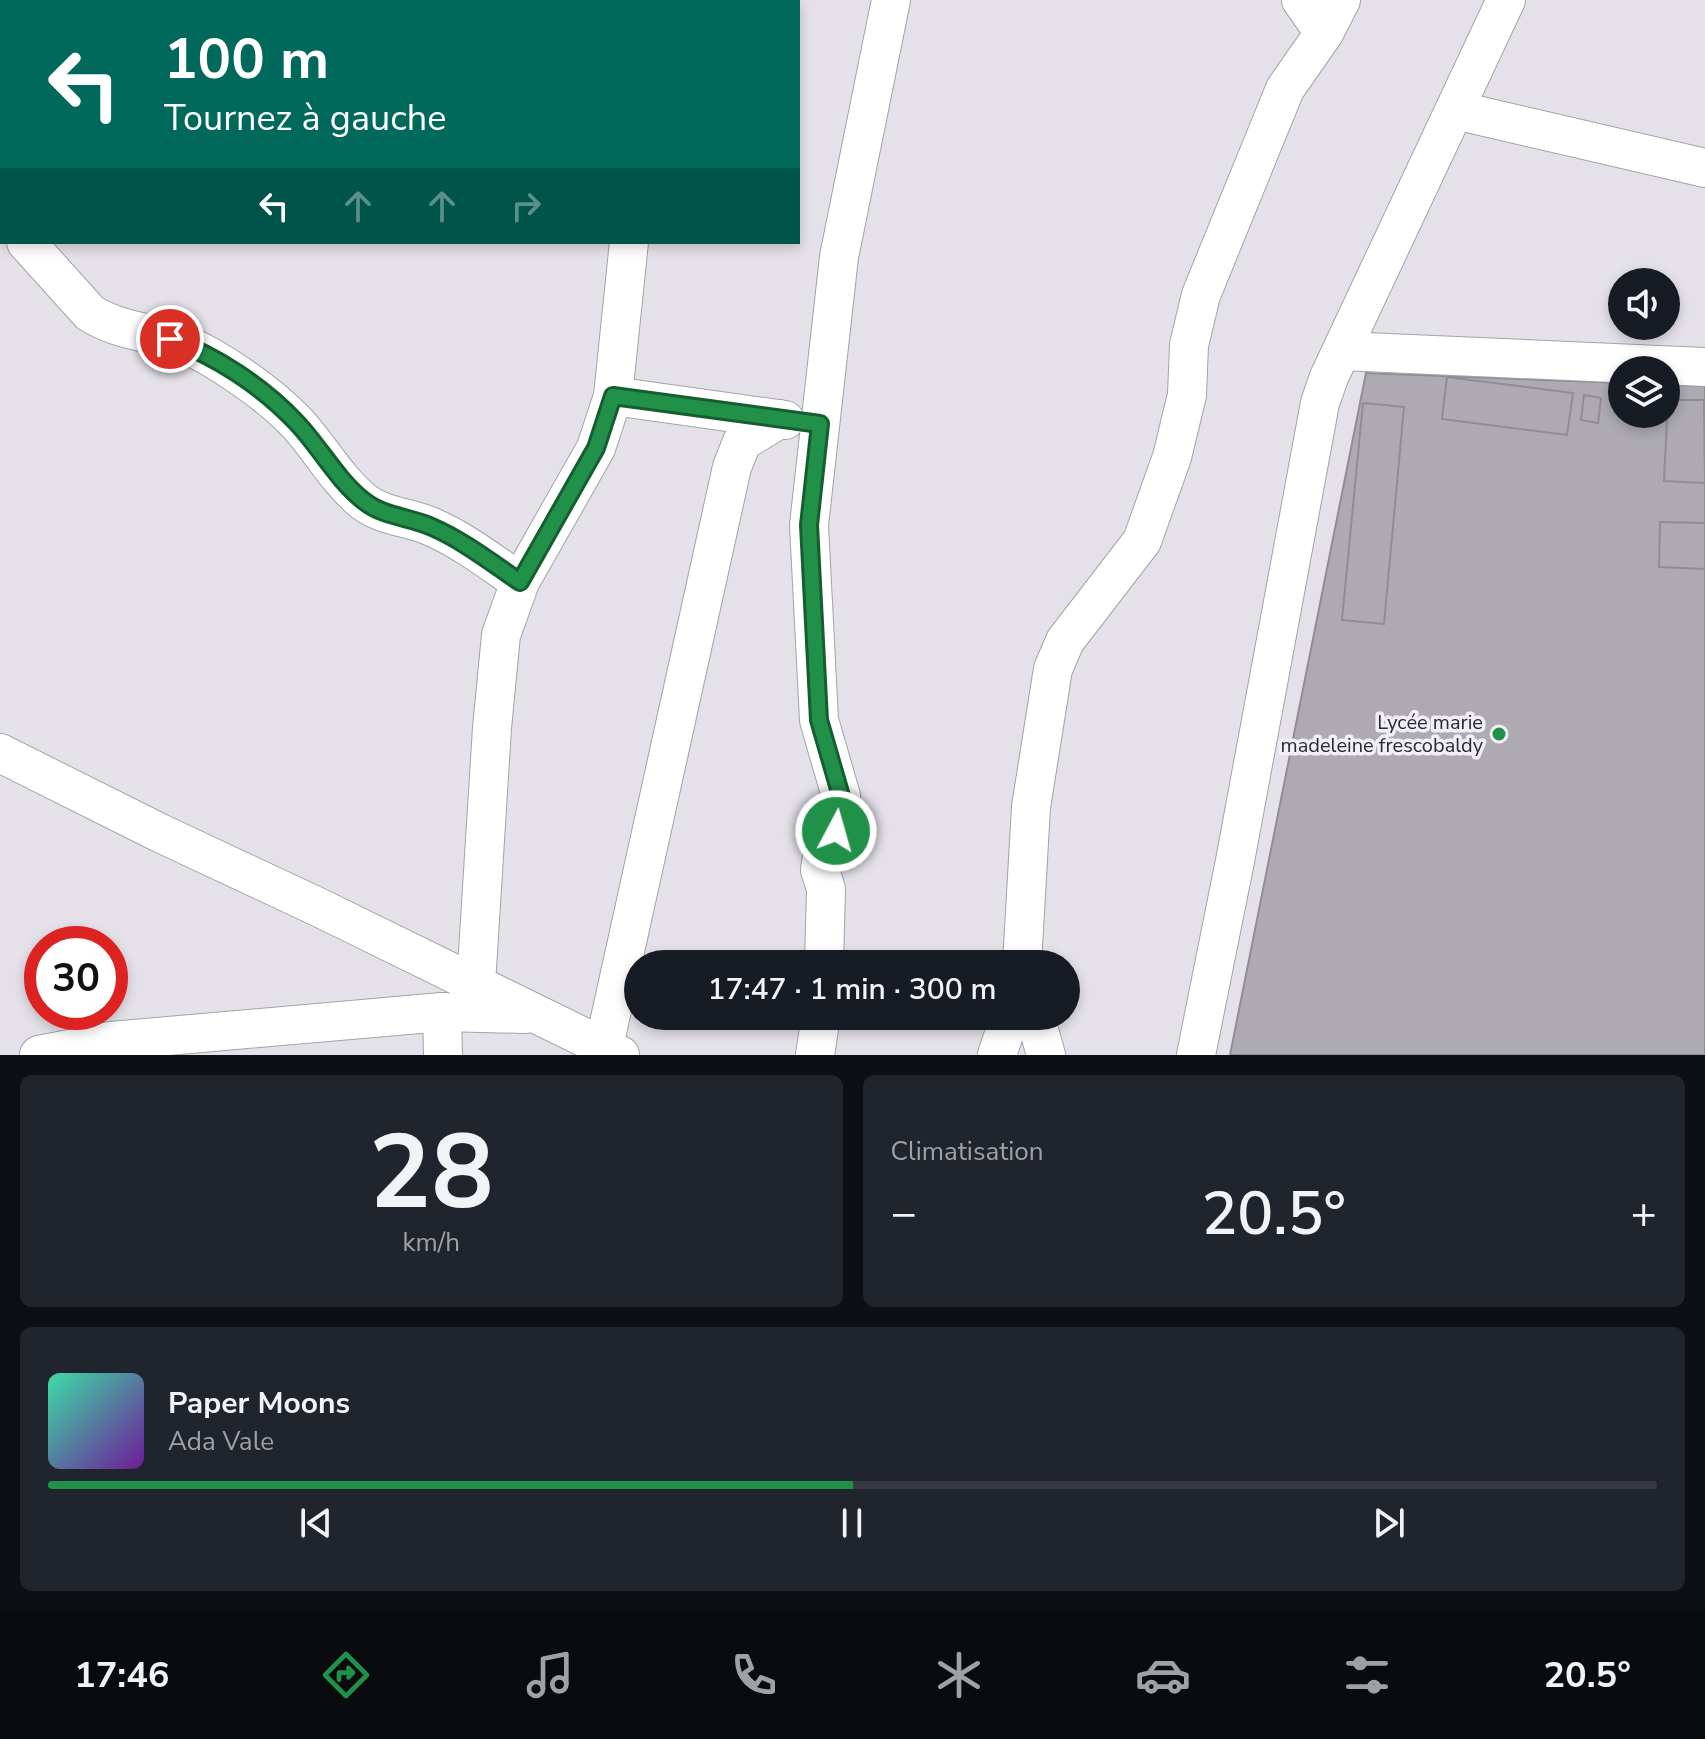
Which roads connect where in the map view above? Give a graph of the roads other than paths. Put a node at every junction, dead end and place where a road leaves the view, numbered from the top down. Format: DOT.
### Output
graph roads {
  1 [pos="891,0"];
  2 [pos="1301,0"];
  3 [pos="1506,0"];
  4 [pos="1336,8"];
  5 [pos="1455,110"];
  6 [pos="1705,168"];
  7 [pos="28,244"];
  8 [pos="629,244"];
  9 [pos="1342,351"];
  10 [pos="1705,367"];
  11 [pos="613,396"];
  12 [pos="779,419"];
  13 [pos="820,424"];
  14 [pos="520,582"];
  15 [pos="0,753"];
  16 [pos="824,950"];
  17 [pos="1023,950"];
  18 [pos="476,984"];
  19 [pos="442,1012"];
  20 [pos="536,1015"];
  21 [pos="819,1030"];
  22 [pos="1005,1030"];
  23 [pos="1039,1030"];
  24 [pos="612,1050"];
  25 [pos="39,1055"];
  26 [pos="443,1055"];
  27 [pos="815,1055"];
  28 [pos="997,1055"];
  29 [pos="1046,1055"];
  30 [pos="1196,1055"];
  1 -- 13 [label="street"];
  2 -- 4 [label="street"];
  3 -- 5 [label="street"];
  4 -- 17 [label="street"];
  5 -- 6 [label="street"];
  5 -- 9 [label="street"];
  7 -- 14 [label="street"];
  8 -- 11 [label="street"];
  9 -- 10 [label="street"];
  9 -- 30 [label="street"];
  11 -- 12 [label="street"];
  11 -- 14 [label="street"];
  12 -- 13 [label="street"];
  12 -- 24 [label="street"];
  13 -- 16 [label="street"];
  14 -- 18 [label="street"];
  15 -- 18 [label="street"];
  18 -- 20 [label="street"];
  19 -- 20 [label="street"];
  19 -- 25 [label="street"];
  19 -- 26 [label="street"];
  20 -- 24 [label="street"];
  21 -- 27 [label="street"];
  22 -- 28 [label="street"];
  23 -- 29 [label="street"];
}
